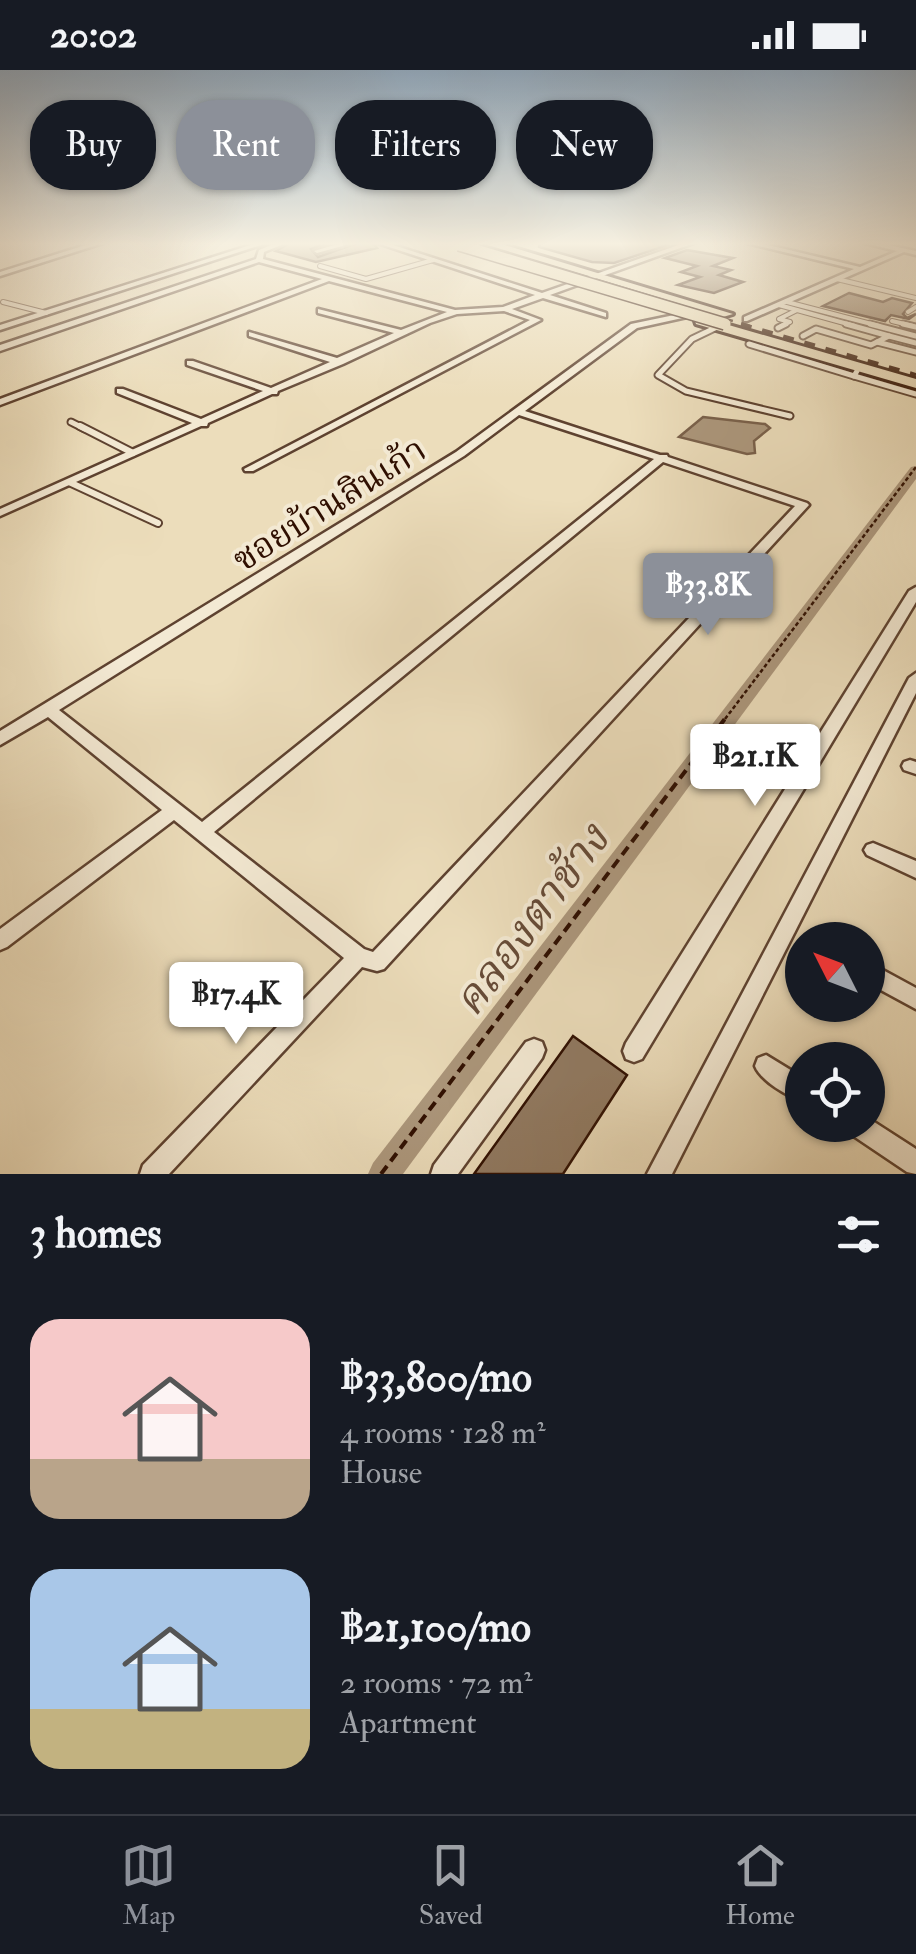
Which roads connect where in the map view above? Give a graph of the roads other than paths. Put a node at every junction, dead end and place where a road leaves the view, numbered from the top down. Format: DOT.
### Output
graph roads {
  1 [pos="104,295"];
  2 [pos="158,295"];
  3 [pos="289,295"];
  4 [pos="386,295"];
  5 [pos="538,295"];
  6 [pos="546,295"];
  7 [pos="614,295"];
  8 [pos="635,295"];
  9 [pos="660,295"];
  10 [pos="802,295"];
  11 [pos="542,296"];
  12 [pos="3,302"];
  13 [pos="783,303"];
  14 [pos="696,305"];
  15 [pos="507,308"];
  16 [pos="916,308"];
  17 [pos="797,310"];
  18 [pos="321,311"];
  19 [pos="456,312"];
  20 [pos="46,313"];
  21 [pos="680,314"];
  22 [pos="603,315"];
  23 [pos="912,315"];
  24 [pos="898,317"];
  25 [pos="892,321"];
  26 [pos="732,322"];
  27 [pos="784,325"];
  28 [pos="881,327"];
  29 [pos="916,327"];
  30 [pos="0,328"];
  31 [pos="400,332"];
  32 [pos="810,333"];
  33 [pos="252,334"];
  34 [pos="890,336"];
  35 [pos="916,339"];
  36 [pos="877,342"];
  37 [pos="748,344"];
  38 [pos="0,348"];
  39 [pos="916,352"];
  40 [pos="340,362"];
  41 [pos="190,363"];
  42 [pos="857,371"];
  43 [pos="911,375"];
  44 [pos="120,391"];
  45 [pos="274,392"];
  46 [pos="916,394"];
  47 [pos="0,402"];
  48 [pos="517,412"];
  49 [pos="790,416"];
  50 [pos="71,422"];
  51 [pos="204,424"];
  52 [pos="133,453"];
  53 [pos="663,457"];
  54 [pos="249,469"];
  55 [pos="69,482"];
  56 [pos="0,513"];
  57 [pos="158,523"];
  58 [pos="916,591"];
  59 [pos="916,678"];
  60 [pos="48,709"];
  61 [pos="0,739"];
  62 [pos="172,812"];
  63 [pos="203,831"];
  64 [pos="873,850"];
  65 [pos="916,870"];
  66 [pos="0,941"];
  67 [pos="358,957"];
  68 [pos="885,981"];
  69 [pos="916,998"];
  70 [pos="534,1050"];
  71 [pos="634,1051"];
  72 [pos="766,1066"];
  73 [pos="785,1079"];
  74 [pos="883,1142"];
  75 [pos="916,1163"];
  76 [pos="152,1174"];
  77 [pos="443,1174"];
  78 [pos="660,1174"];
  1 -- 20 [label="street"];
  2 -- 38 [label="street"];
  3 -- 47 [label="street"];
  4 -- 19 [label="street"];
  5 -- 11 [label="street"];
  6 -- 11 [label="street"];
  7 -- 21 [label="main road"];
  8 -- 26 [label="main road, bridge"];
  9 -- 14 [label="main road"];
  10 -- 13 [label="street"];
  11 -- 15 [label="street"];
  11 -- 22 [label="street"];
  12 -- 20 [label="lane"];
  13 -- 17 [label="lane"];
  13 -- 26 [label="street"];
  13 -- 28 [label="lane"];
  14 -- 21 [label="main road"];
  14 -- 26 [label="main road"];
  15 -- 19 [label="street"];
  15 -- 54 [label="street"];
  16 -- 23 [label="lane"];
  17 -- 27 [label="lane"];
  17 -- 34 [label="lane"];
  18 -- 31 [label="street"];
  19 -- 31 [label="street"];
  20 -- 30 [label="street"];
  21 -- 26 [label="main road"];
  21 -- 48 [label="street, ซอยบ้านสินเก้า"];
  24 -- 25 [label="lane"];
  25 -- 28 [label="lane"];
  25 -- 29 [label="lane"];
  26 -- 27 [label="main road"];
  26 -- 42 [label="main road"];
  26 -- 43 [label="main road"];
  26 -- 49 [label="lane"];
  27 -- 32 [label="main road"];
  28 -- 35 [label="lane"];
  31 -- 40 [label="street"];
  32 -- 36 [label="lane"];
  32 -- 43 [label="main road"];
  33 -- 40 [label="street"];
  34 -- 35 [label="lane"];
  34 -- 36 [label="lane"];
  36 -- 39 [label="lane"];
  37 -- 42 [label="lane"];
  40 -- 45 [label="street"];
  41 -- 45 [label="street"];
  42 -- 43 [label="main road"];
  42 -- 46 [label="lane"];
  44 -- 51 [label="street"];
  45 -- 51 [label="street"];
  48 -- 53 [label="street"];
  48 -- 60 [label="street, ซอยบ้านสินเก้า"];
  50 -- 52 [label="lane"];
  51 -- 52 [label="street"];
  52 -- 55 [label="street"];
  53 -- 63 [label="street"];
  53 -- 67 [label="street"];
  55 -- 56 [label="street"];
  55 -- 57 [label="lane"];
  58 -- 71 [label="street"];
  59 -- 78 [label="street"];
  60 -- 61 [label="street, ซอยบ้านสินเก้า"];
  60 -- 62 [label="street"];
  62 -- 63 [label="street"];
  62 -- 66 [label="street"];
  63 -- 67 [label="street"];
  64 -- 65 [label="street"];
  67 -- 76 [label="street"];
  68 -- 69 [label="street"];
  70 -- 77 [label="street"];
  72 -- 73 [label="street"];
  74 -- 75 [label="street"];
}
